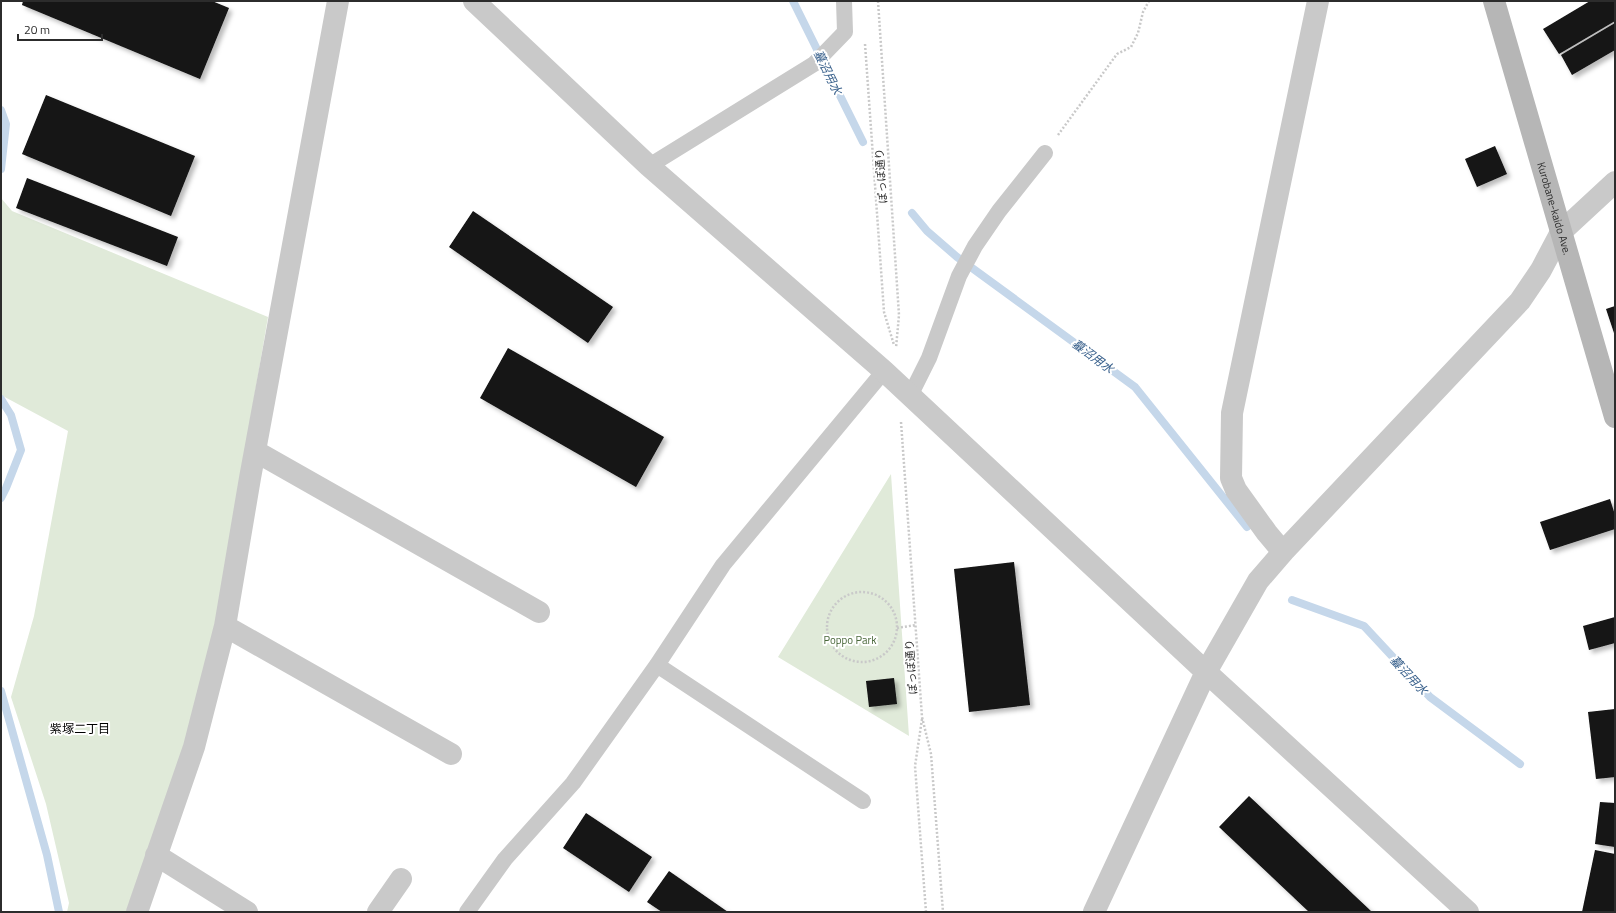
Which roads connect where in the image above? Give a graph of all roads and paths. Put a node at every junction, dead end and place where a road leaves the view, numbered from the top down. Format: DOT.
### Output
graph roads {
  1 [pos="338,1"];
  2 [pos="474,1"];
  3 [pos="844,1"];
  4 [pos="878,1"];
  5 [pos="1149,1"];
  6 [pos="1494,1"];
  7 [pos="1315,2"];
  8 [pos="865,40"];
  9 [pos="1045,153"];
  10 [pos="649,166"];
  11 [pos="1615,182"];
  12 [pos="1561,232"];
  13 [pos="884,371"];
  14 [pos="910,396"];
  15 [pos="1615,417"];
  16 [pos="901,419"];
  17 [pos="255,451"];
  18 [pos="1283,552"];
  19 [pos="539,612"];
  20 [pos="916,625"];
  21 [pos="224,626"];
  22 [pos="897,628"];
  23 [pos="657,665"];
  24 [pos="1206,672"];
  25 [pos="922,717"];
  26 [pos="451,754"];
  27 [pos="863,800"];
  28 [pos="156,855"];
  29 [pos="401,879"];
  30 [pos="137,912"];
  31 [pos="247,912"];
  32 [pos="378,912"];
  33 [pos="467,912"];
  34 [pos="926,912"];
  35 [pos="943,912"];
  36 [pos="1094,912"];
  37 [pos="1468,912"];
  1 -- 17 [label="street"];
  2 -- 10 [label="street"];
  3 -- 10 [label="lane"];
  4 -- 8 [label="path, ぽっぽ通り"];
  5 -- 9 [label="path"];
  6 -- 12 [label="street, Kurobane-kaido Ave."];
  7 -- 18 [label="street"];
  9 -- 14 [label="lane"];
  10 -- 13 [label="street"];
  11 -- 12 [label="street"];
  12 -- 15 [label="street, Kurobane-kaido Ave."];
  12 -- 18 [label="street"];
  13 -- 14 [label="street"];
  13 -- 23 [label="lane"];
  14 -- 24 [label="street"];
  16 -- 20 [label="path, ぽっぽ通り"];
  17 -- 19 [label="street"];
  17 -- 21 [label="street"];
  18 -- 24 [label="street"];
  20 -- 22 [label="path"];
  20 -- 25 [label="path, ぽっぽ通り"];
  21 -- 26 [label="street"];
  21 -- 28 [label="street"];
  22 -- 22 [label="path"];
  23 -- 27 [label="lane"];
  23 -- 33 [label="lane"];
  24 -- 36 [label="street"];
  24 -- 37 [label="street"];
  25 -- 34 [label="path"];
  25 -- 35 [label="path, ぽっぽ通り"];
  28 -- 30 [label="street"];
  28 -- 31 [label="street"];
  29 -- 32 [label="street"];
}
